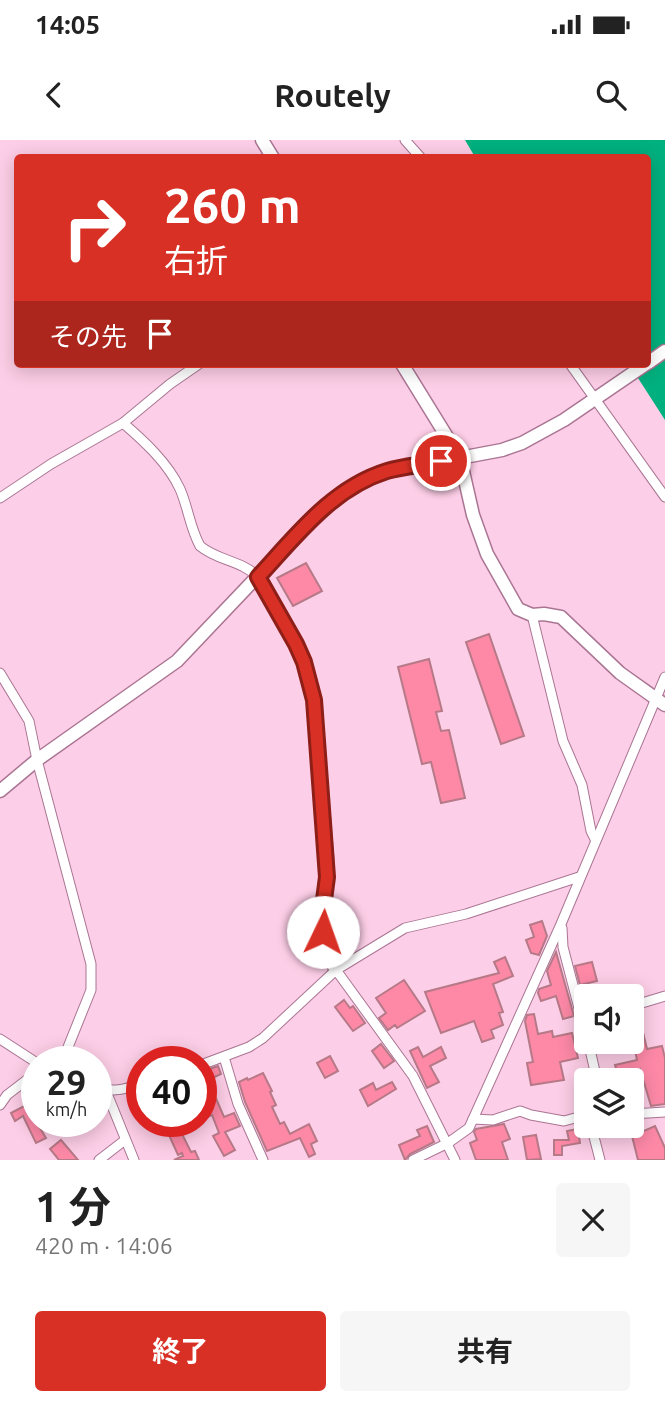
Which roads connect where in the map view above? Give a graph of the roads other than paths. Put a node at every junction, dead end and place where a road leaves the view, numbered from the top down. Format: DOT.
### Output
graph roads {
  1 [pos="405,140"];
  2 [pos="417,154"];
  3 [pos="193,368"];
  4 [pos="404,368"];
  5 [pos="573,368"];
  6 [pos="640,368"];
  7 [pos="594,399"];
  8 [pos="123,423"];
  9 [pos="460,458"];
  10 [pos="665,497"];
  11 [pos="0,498"];
  12 [pos="258,577"];
  13 [pos="532,615"];
  14 [pos="0,673"];
  15 [pos="665,677"];
  16 [pos="660,702"];
  17 [pos="37,760"];
  18 [pos="0,791"];
  19 [pos="596,839"];
  20 [pos="579,877"];
  21 [pos="561,924"];
  22 [pos="335,970"];
  23 [pos="574,984"];
  24 [pos="665,996"];
  25 [pos="644,1002"];
  26 [pos="0,1039"];
  27 [pos="68,1046"];
  28 [pos="21,1053"];
  29 [pos="224,1058"];
  30 [pos="217,1060"];
  31 [pos="21,1084"];
  32 [pos="0,1105"];
  33 [pos="112,1112"];
  34 [pos="665,1112"];
  35 [pos="644,1113"];
  36 [pos="574,1118"];
  37 [pos="473,1119"];
  38 [pos="594,1138"];
  39 [pos="125,1139"];
  40 [pos="448,1143"];
  41 [pos="99,1160"];
  42 [pos="134,1160"];
  43 [pos="263,1160"];
  44 [pos="413,1160"];
  45 [pos="455,1160"];
  46 [pos="600,1160"];
  1 -- 2 [label="street"];
  3 -- 8 [label="street"];
  4 -- 9 [label="street"];
  5 -- 7 [label="street"];
  6 -- 7 [label="street"];
  7 -- 9 [label="street"];
  7 -- 10 [label="street"];
  8 -- 11 [label="street"];
  8 -- 12 [label="street"];
  9 -- 12 [label="street"];
  9 -- 13 [label="street"];
  12 -- 17 [label="street"];
  12 -- 22 [label="street"];
  13 -- 16 [label="street"];
  13 -- 19 [label="street"];
  14 -- 17 [label="street"];
  15 -- 16 [label="street"];
  16 -- 19 [label="street"];
  17 -- 18 [label="street"];
  17 -- 27 [label="street"];
  19 -- 20 [label="street"];
  20 -- 21 [label="street"];
  20 -- 22 [label="street"];
  21 -- 23 [label="street"];
  21 -- 37 [label="street"];
  22 -- 29 [label="street"];
  22 -- 40 [label="street"];
  24 -- 25 [label="street"];
  26 -- 28 [label="street"];
  29 -- 30 [label="street"];
  29 -- 43 [label="street"];
  31 -- 32 [label="street"];
  33 -- 39 [label="street"];
  34 -- 35 [label="street"];
  36 -- 37 [label="street"];
  37 -- 40 [label="street"];
  38 -- 46 [label="street"];
  39 -- 41 [label="street"];
  39 -- 42 [label="street"];
  40 -- 44 [label="street"];
  40 -- 45 [label="street"];
}
